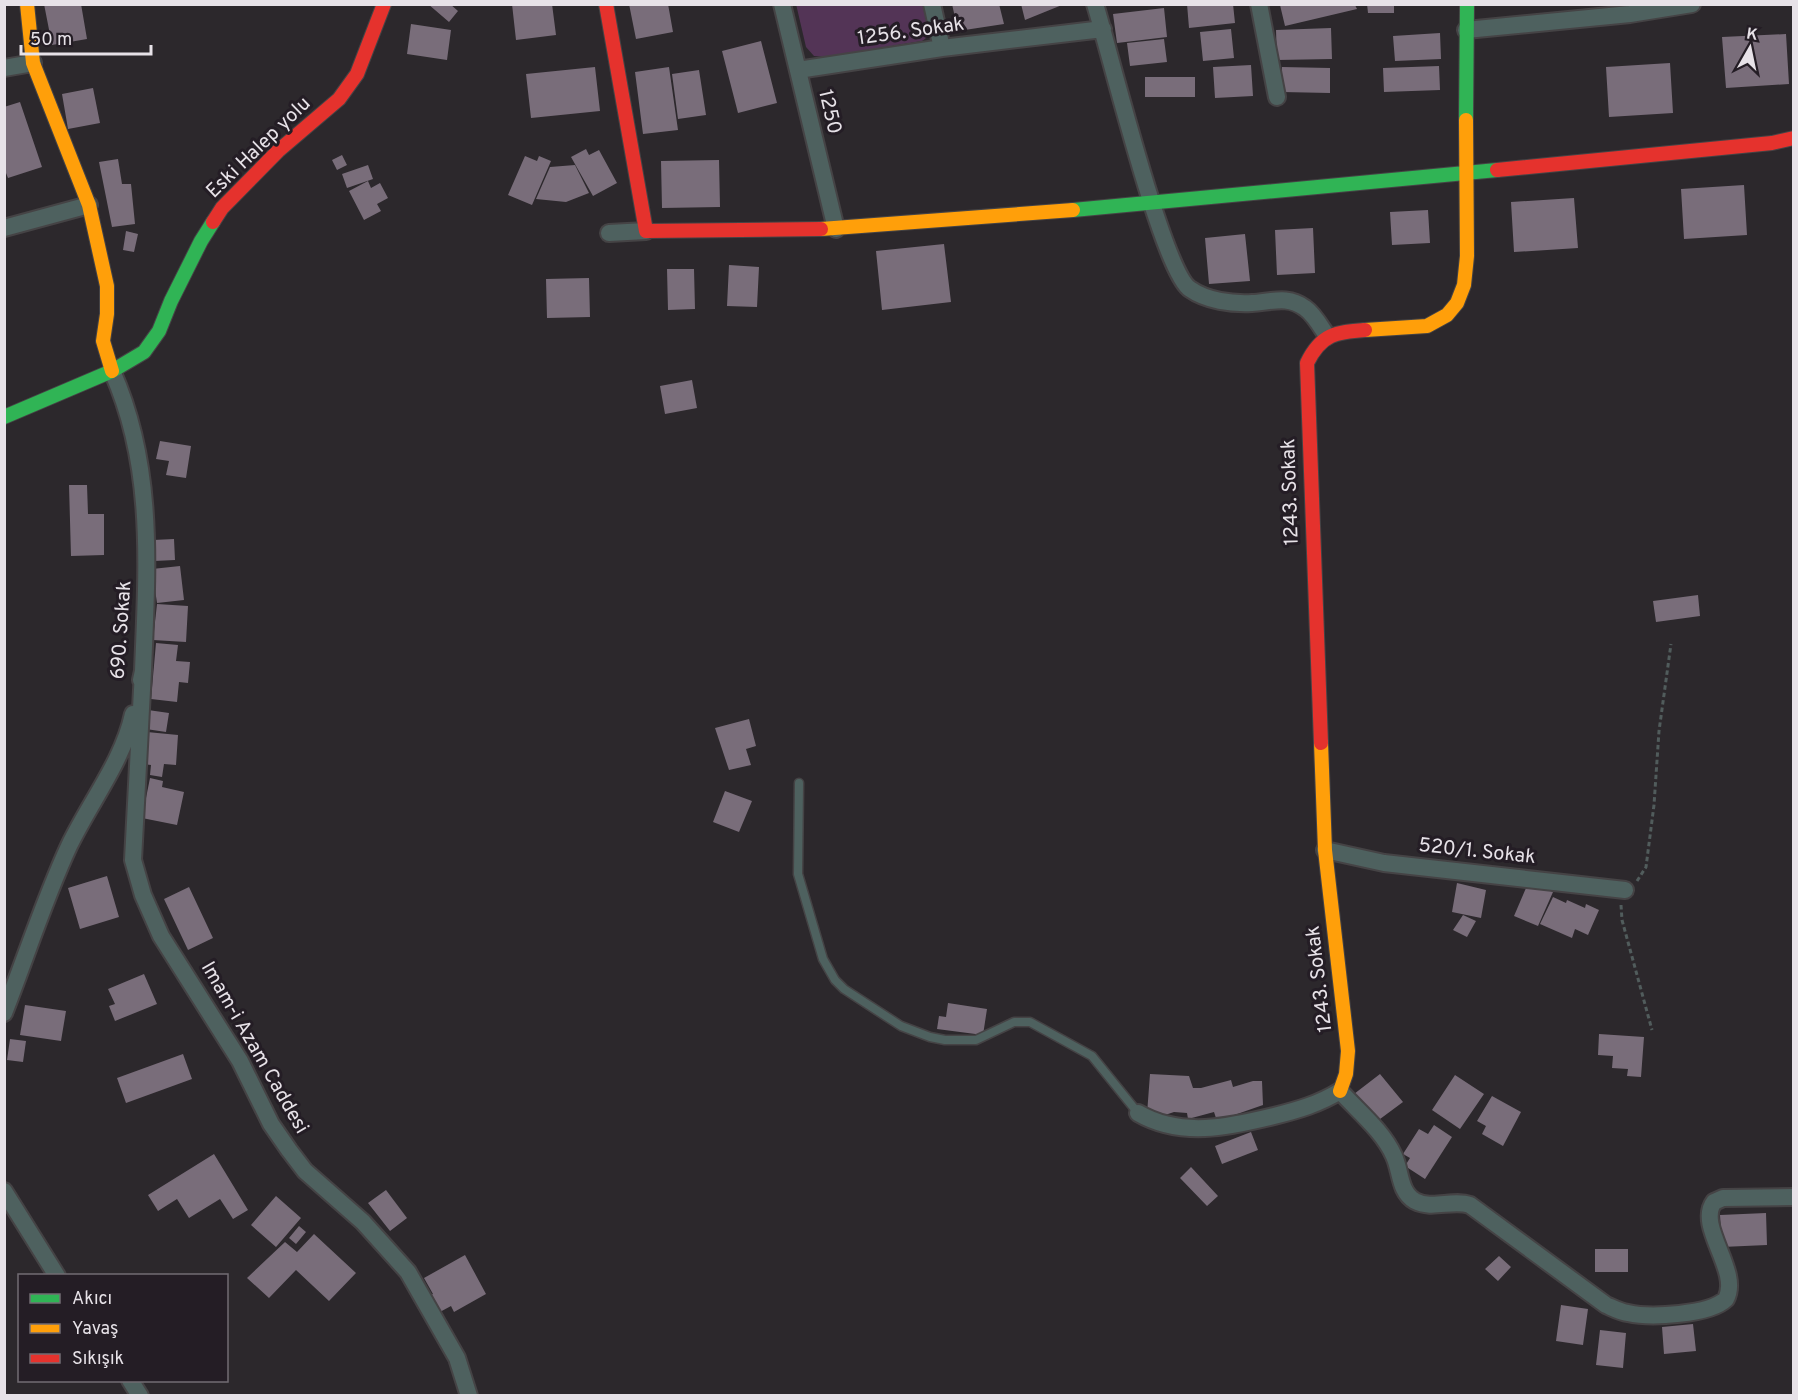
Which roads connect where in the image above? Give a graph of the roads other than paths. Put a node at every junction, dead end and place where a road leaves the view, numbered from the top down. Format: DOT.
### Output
graph roads {
  1 [pos="27,4"];
  2 [pos="384,4"];
  3 [pos="606,4"];
  4 [pos="783,4"];
  5 [pos="932,4"];
  6 [pos="1095,4"];
  7 [pos="1259,4"];
  8 [pos="1467,4"];
  9 [pos="1692,4"];
  10 [pos="1630,9"];
  11 [pos="1102,29"];
  12 [pos="1466,30"];
  13 [pos="942,48"];
  14 [pos="33,63"];
  15 [pos="4,68"];
  16 [pos="798,70"];
  17 [pos="1277,97"];
  18 [pos="1794,138"];
  19 [pos="1466,173"];
  20 [pos="1152,203"];
  21 [pos="89,205"];
  22 [pos="4,228"];
  23 [pos="836,229"];
  24 [pos="646,231"];
  25 [pos="609,233"];
  26 [pos="1328,336"];
  27 [pos="112,371"];
  28 [pos="4,417"];
  29 [pos="143,671"];
  30 [pos="799,783"];
  31 [pos="1325,850"];
  32 [pos="1625,890"];
  33 [pos="4,1013"];
  34 [pos="1340,1091"];
  35 [pos="1138,1113"];
  36 [pos="4,1191"];
  37 [pos="1794,1197"];
  38 [pos="56,1274"];
  39 [pos="131,1382"];
  40 [pos="140,1395"];
  41 [pos="469,1395"];
  1 -- 14 [label="street"];
  2 -- 27 [label="street, Eski Halep yolu"];
  3 -- 24 [label="street"];
  4 -- 16 [label="street, 1250"];
  5 -- 13 [label="street"];
  6 -- 11 [label="street"];
  7 -- 17 [label="street"];
  8 -- 12 [label="street"];
  9 -- 10 [label="street"];
  10 -- 12 [label="street"];
  11 -- 13 [label="street, 1256. Sokak"];
  11 -- 20 [label="street"];
  12 -- 19 [label="street"];
  13 -- 16 [label="street, 1256. Sokak"];
  14 -- 15 [label="street"];
  14 -- 21 [label="street"];
  16 -- 23 [label="street, 1250"];
  18 -- 19 [label="street"];
  19 -- 20 [label="street"];
  19 -- 26 [label="street"];
  20 -- 23 [label="street"];
  20 -- 26 [label="street"];
  21 -- 22 [label="street"];
  21 -- 27 [label="street"];
  23 -- 24 [label="street"];
  24 -- 25 [label="street"];
  26 -- 31 [label="street, 1243. Sokak"];
  27 -- 28 [label="street, Eski Halep yolu"];
  27 -- 29 [label="street, 690. Sokak"];
  29 -- 33 [label="street, 690. Sokak"];
  29 -- 41 [label="street, Imam-i Azam Caddesi"];
  30 -- 35 [label="lane"];
  31 -- 32 [label="street, 520/1. Sokak"];
  31 -- 34 [label="street, 1243. Sokak"];
  34 -- 35 [label="street"];
  34 -- 37 [label="street"];
  36 -- 38 [label="street"];
  39 -- 40 [label="street"];
}
